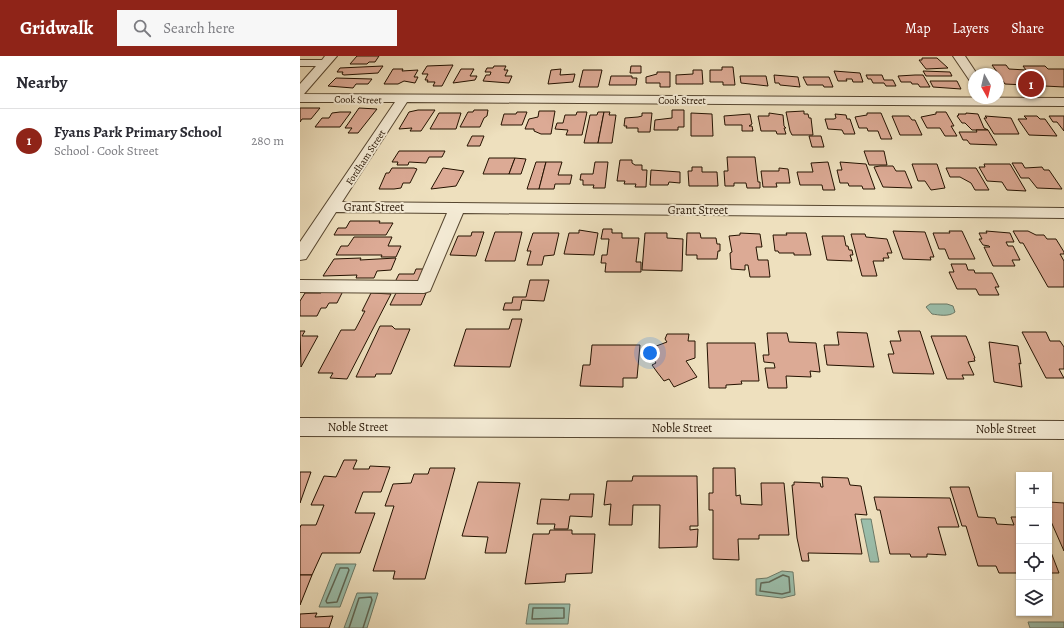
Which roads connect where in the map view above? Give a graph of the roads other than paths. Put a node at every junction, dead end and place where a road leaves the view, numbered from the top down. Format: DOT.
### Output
graph roads {
  1 [pos="959,56"];
  2 [pos="327,60"];
  3 [pos="300,63"];
  4 [pos="968,70"];
  5 [pos="300,91"];
  6 [pos="300,98"];
  7 [pos="402,99"];
  8 [pos="968,100"];
  9 [pos="1004,100"];
  10 [pos="1064,102"];
  11 [pos="332,207"];
  12 [pos="457,208"];
  13 [pos="1064,213"];
  14 [pos="300,255"];
  15 [pos="300,286"];
  16 [pos="300,427"];
  17 [pos="1064,430"];
  1 -- 4 [label="street"];
  2 -- 3 [label="street"];
  2 -- 5 [label="street"];
  6 -- 7 [label="street, Cook Street"];
  7 -- 8 [label="street, Cook Street"];
  7 -- 11 [label="street, Fordham Street"];
  9 -- 10 [label="street, Cook Street"];
  11 -- 12 [label="street, Grant Street"];
  11 -- 14 [label="street, Fordham Street"];
  12 -- 13 [label="street, Grant Street"];
  12 -- 15 [label="street"];
  16 -- 17 [label="street, Noble Street"];
}
